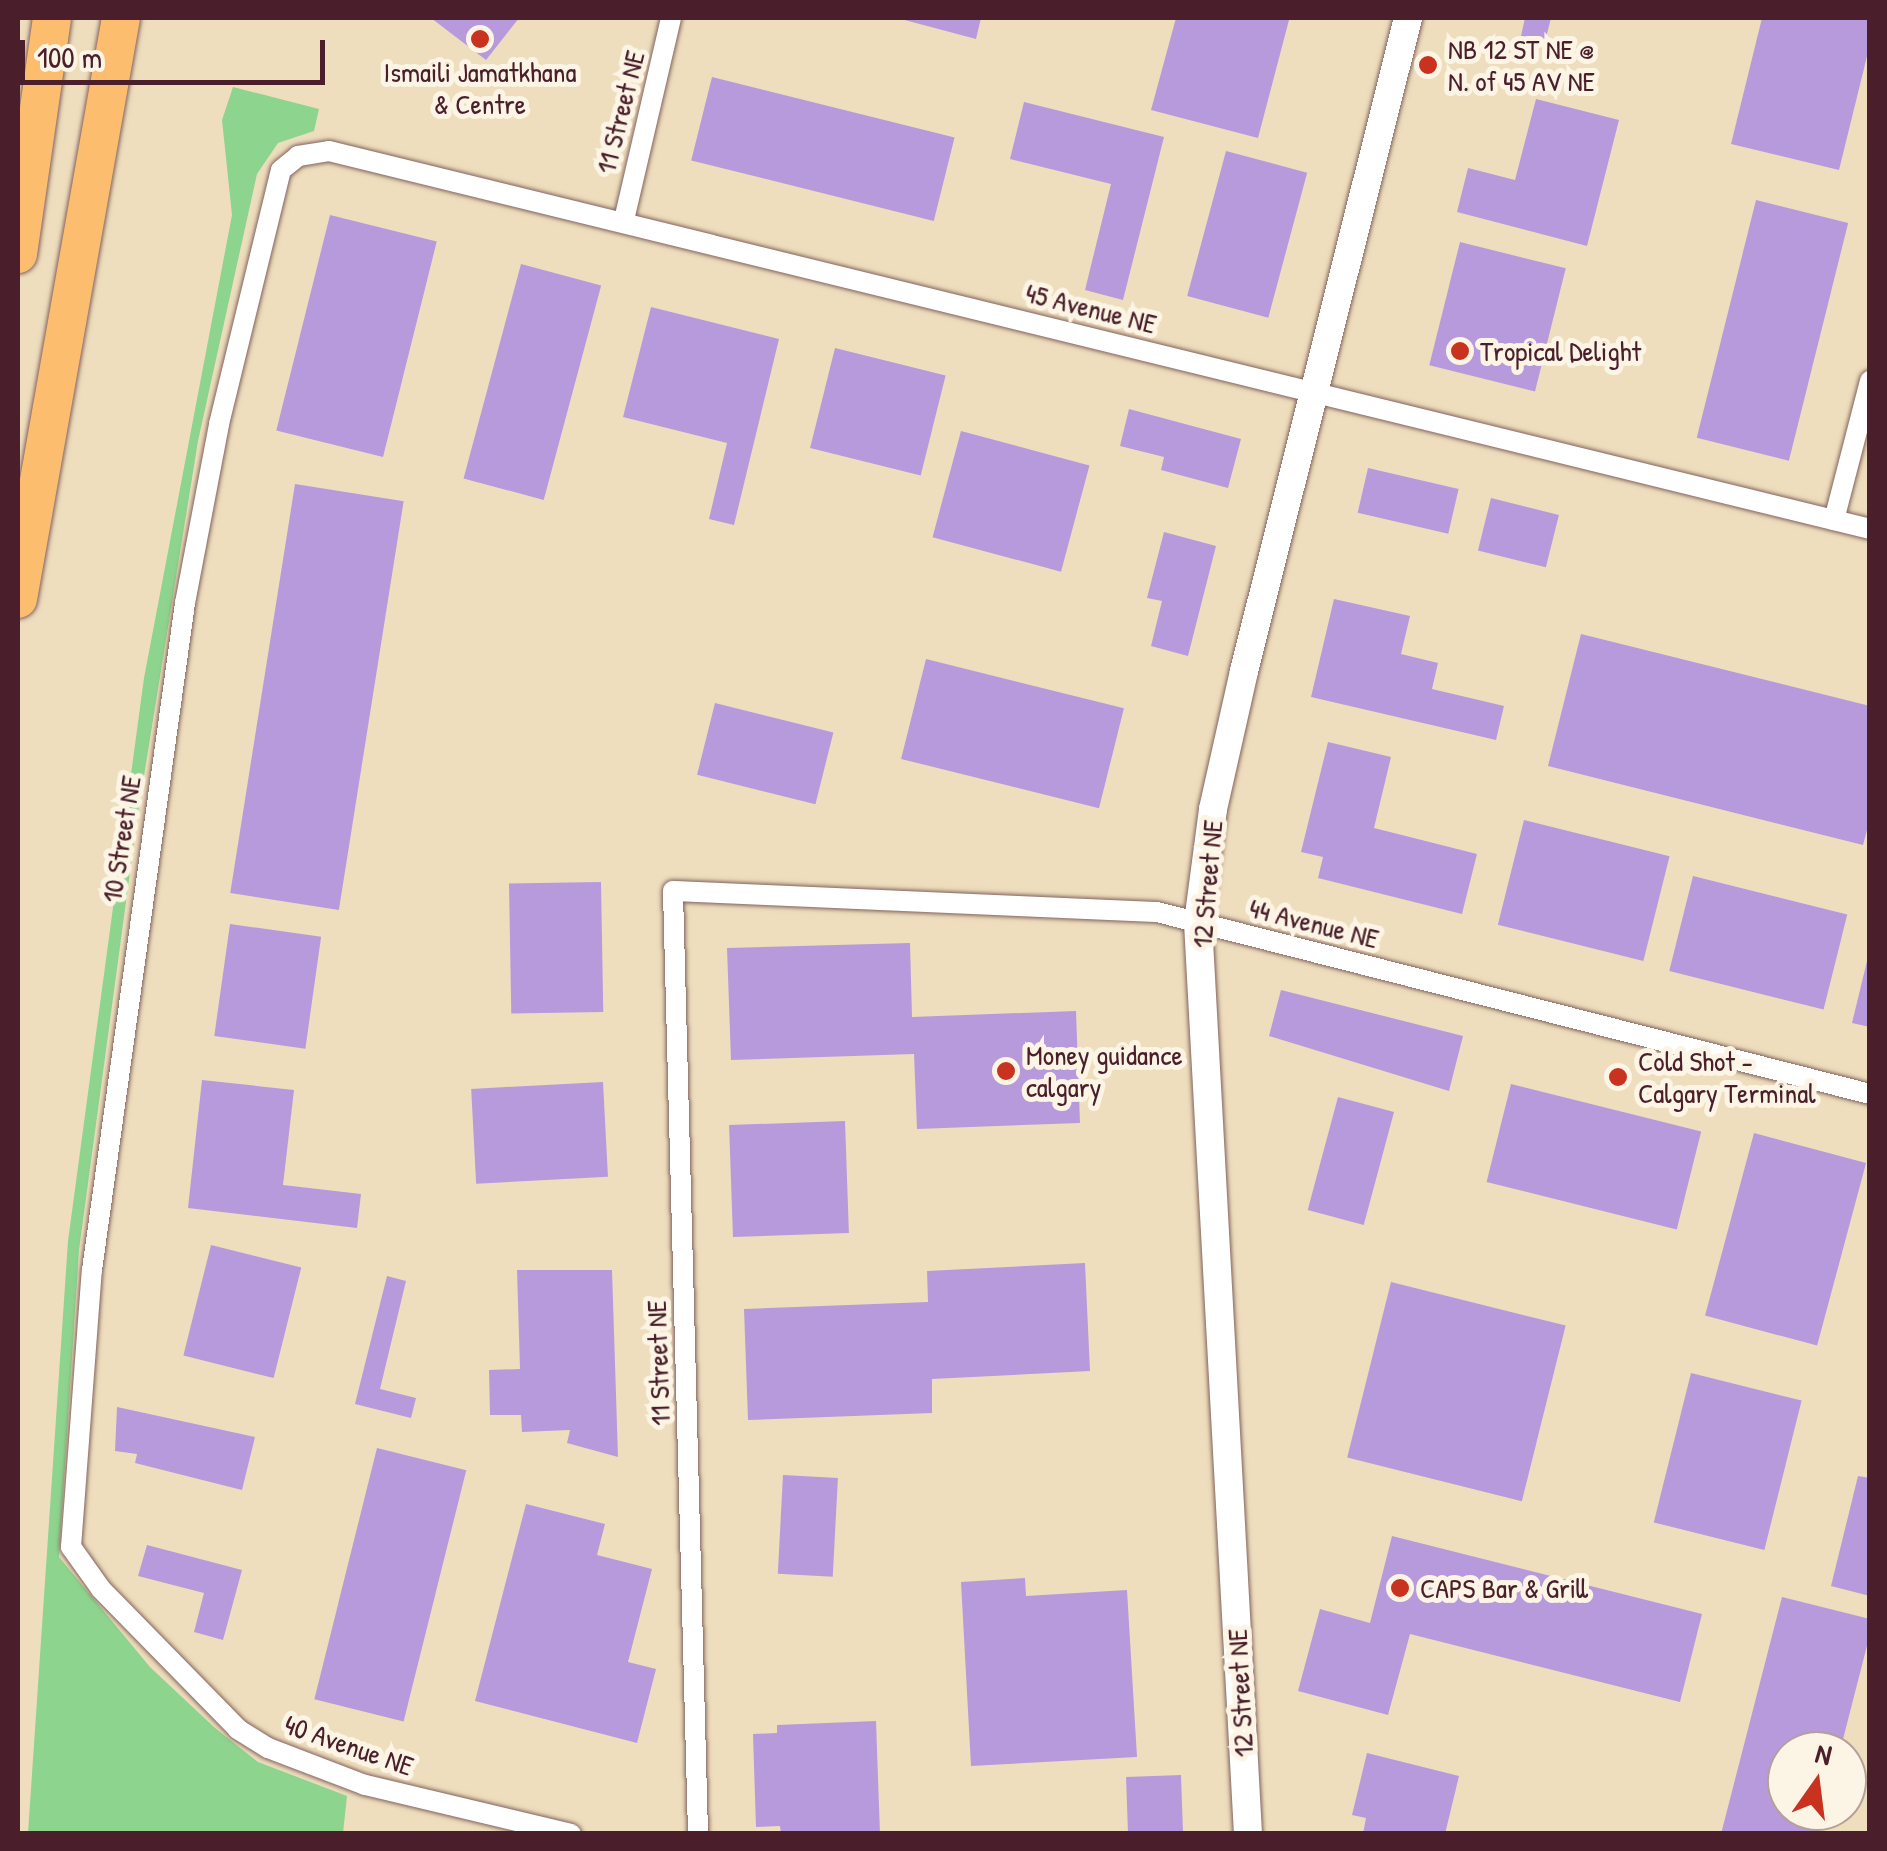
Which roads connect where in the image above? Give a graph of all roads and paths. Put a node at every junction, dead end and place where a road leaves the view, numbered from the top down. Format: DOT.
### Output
graph roads {
  1 [pos="52,18"];
  2 [pos="118,18"];
  3 [pos="672,18"];
  4 [pos="1408,18"];
  5 [pos="298,156"];
  6 [pos="624,220"];
  7 [pos="18,254"];
  8 [pos="1870,381"];
  9 [pos="1313,394"];
  10 [pos="1834,520"];
  11 [pos="1870,529"];
  12 [pos="18,599"];
  13 [pos="672,891"];
  14 [pos="1198,922"];
  15 [pos="1870,1094"];
  16 [pos="71,1547"];
  17 [pos="571,1834"];
  18 [pos="698,1834"];
  19 [pos="1248,1834"];
  1 -- 7 [label="highway"];
  2 -- 12 [label="highway"];
  3 -- 6 [label="street, 11 Street NE"];
  4 -- 9 [label="street, 12 Street NE"];
  5 -- 6 [label="street, 45 Avenue NE"];
  5 -- 16 [label="street, 10 Street NE"];
  6 -- 9 [label="street, 45 Avenue NE"];
  8 -- 10 [label="street"];
  9 -- 10 [label="street, 45 Avenue NE"];
  9 -- 14 [label="street, 12 Street NE"];
  10 -- 11 [label="street, 45 Avenue NE"];
  13 -- 14 [label="street, 44 Avenue NE"];
  13 -- 18 [label="street, 11 Street NE"];
  14 -- 15 [label="street, 44 Avenue NE"];
  14 -- 19 [label="street, 12 Street NE"];
  16 -- 17 [label="street, 40 Avenue NE"];
}
